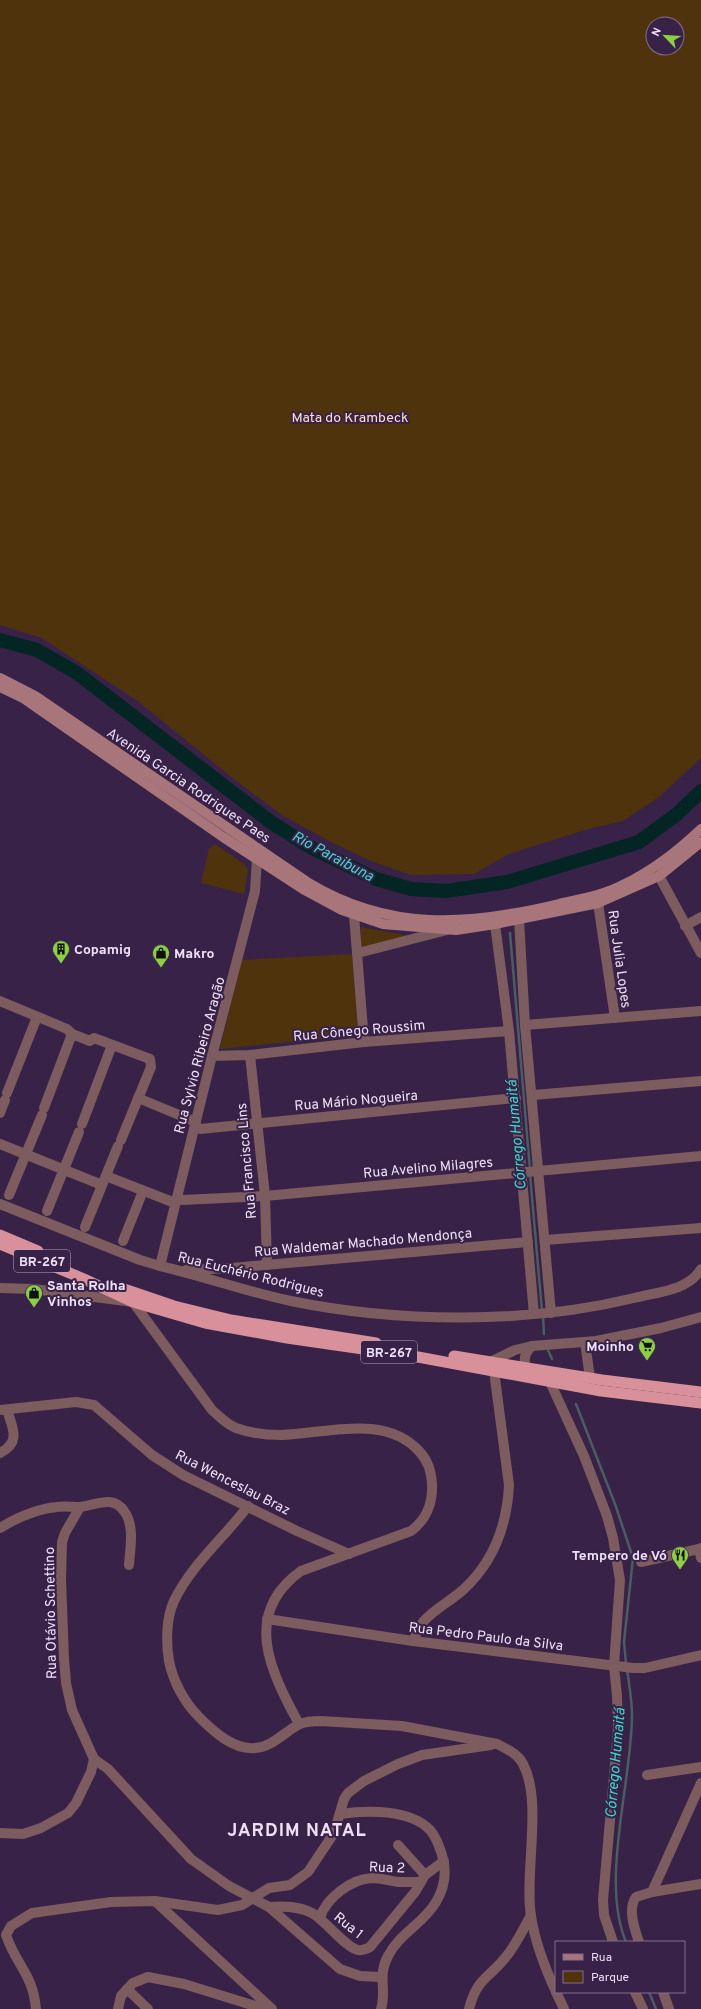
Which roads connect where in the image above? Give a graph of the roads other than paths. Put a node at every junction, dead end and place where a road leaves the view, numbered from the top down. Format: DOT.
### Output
graph roads {
  1 [pos="0,678"];
  2 [pos="0,687"];
  3 [pos="700,834"];
  4 [pos="258,854"];
  5 [pos="659,876"];
  6 [pos="598,904"];
  7 [pos="536,910"];
  8 [pos="383,914"];
  9 [pos="354,915"];
  10 [pos="701,917"];
  11 [pos="519,919"];
  12 [pos="495,924"];
  13 [pos="685,926"];
  14 [pos="450,929"];
  15 [pos="358,953"];
  16 [pos="701,953"];
  17 [pos="0,1001"];
  18 [pos="701,1011"];
  19 [pos="37,1017"];
  20 [pos="615,1018"];
  21 [pos="525,1025"];
  22 [pos="509,1031"];
  23 [pos="72,1034"];
  24 [pos="364,1042"];
  25 [pos="112,1045"];
  26 [pos="250,1055"];
  27 [pos="212,1056"];
  28 [pos="701,1081"];
  29 [pos="533,1095"];
  30 [pos="138,1098"];
  31 [pos="516,1098"];
  32 [pos="0,1113"];
  33 [pos="256,1123"];
  34 [pos="198,1125"];
  35 [pos="0,1144"];
  36 [pos="26,1154"];
  37 [pos="701,1156"];
  38 [pos="64,1170"];
  39 [pos="537,1170"];
  40 [pos="523,1171"];
  41 [pos="104,1181"];
  42 [pos="143,1191"];
  43 [pos="9,1195"];
  44 [pos="265,1196"];
  45 [pos="179,1201"];
  46 [pos="0,1204"];
  47 [pos="47,1211"];
  48 [pos="85,1228"];
  49 [pos="701,1228"];
  50 [pos="0,1235"];
  51 [pos="545,1240"];
  52 [pos="122,1241"];
  53 [pos="528,1242"];
  54 [pos="0,1244"];
  55 [pos="267,1265"];
  56 [pos="160,1266"];
  57 [pos="232,1268"];
  58 [pos="701,1269"];
  59 [pos="176,1270"];
  60 [pos="84,1279"];
  61 [pos="228,1285"];
  62 [pos="0,1288"];
  63 [pos="77,1294"];
  64 [pos="133,1302"];
  65 [pos="550,1313"];
  66 [pos="535,1314"];
  67 [pos="701,1317"];
  68 [pos="585,1342"];
  69 [pos="532,1346"];
  70 [pos="492,1367"];
  71 [pos="527,1373"];
  72 [pos="590,1378"];
  73 [pos="550,1382"];
  74 [pos="701,1392"];
  75 [pos="701,1404"];
  76 [pos="3,1410"];
  77 [pos="0,1453"];
  78 [pos="248,1506"];
  79 [pos="80,1507"];
  80 [pos="0,1528"];
  81 [pos="700,1552"];
  82 [pos="349,1554"];
  83 [pos="642,1562"];
  84 [pos="129,1565"];
  85 [pos="267,1619"];
  86 [pos="413,1641"];
  87 [pos="701,1655"];
  88 [pos="623,1667"];
  89 [pos="300,1724"];
  90 [pos="497,1744"];
  91 [pos="94,1759"];
  92 [pos="701,1767"];
  93 [pos="647,1775"];
  94 [pos="701,1783"];
  95 [pos="340,1814"];
  96 [pos="0,1833"];
  97 [pos="398,1845"];
  98 [pos="444,1861"];
  99 [pos="423,1879"];
  100 [pos="701,1884"];
  101 [pos="652,1892"];
  102 [pos="253,1897"];
  103 [pos="155,1901"];
  104 [pos="269,1907"];
  105 [pos="531,1915"];
  106 [pos="320,1918"];
  107 [pos="613,1941"];
  108 [pos="639,1941"];
  109 [pos="381,1977"];
  110 [pos="127,1989"];
  111 [pos="555,1990"];
  112 [pos="556,1993"];
  113 [pos="635,1993"];
  114 [pos="663,1993"];
  115 [pos="36,2009"];
  116 [pos="118,2009"];
  117 [pos="148,2009"];
  118 [pos="265,2009"];
  119 [pos="272,2009"];
  120 [pos="381,2009"];
  121 [pos="469,2009"];
  122 [pos="564,2009"];
  123 [pos="643,2009"];
  124 [pos="669,2009"];
  1 -- 4 [label="main road, Avenida Garcia Rodrigues Paes"];
  2 -- 4 [label="main road, Avenida Garcia Rodrigues Paes"];
  3 -- 5 [label="main road"];
  3 -- 7 [label="main road, Avenida Garcia Rodrigues Paes"];
  4 -- 8 [label="main road, Avenida Garcia Rodrigues Paes"];
  4 -- 9 [label="main road, Avenida Garcia Rodrigues Paes"];
  4 -- 27 [label="street, Rua Sylvio Ribeiro Aragão"];
  5 -- 6 [label="main road, Avenida Garcia Rodrigues Paes"];
  5 -- 13 [label="street"];
  6 -- 11 [label="main road, Avenida Garcia Rodrigues Paes"];
  6 -- 20 [label="street, Rua Julia Lopes"];
  7 -- 8 [label="main road, Avenida Garcia Rodrigues Paes"];
  7 -- 12 [label="main road"];
  8 -- 9 [label="main road"];
  9 -- 14 [label="main road, Avenida Garcia Rodrigues Paes"];
  9 -- 15 [label="street"];
  10 -- 13 [label="street"];
  11 -- 12 [label="main road, Avenida Garcia Rodrigues Paes"];
  11 -- 21 [label="street"];
  12 -- 14 [label="main road, Avenida Garcia Rodrigues Paes"];
  12 -- 22 [label="street"];
  13 -- 16 [label="street"];
  14 -- 15 [label="street, Avenida Garcia Rodrigues Paes"];
  15 -- 24 [label="street"];
  17 -- 19 [label="street"];
  18 -- 20 [label="street"];
  19 -- 23 [label="street"];
  19 -- 32 [label="street"];
  20 -- 21 [label="street"];
  21 -- 29 [label="street"];
  22 -- 24 [label="street, Rua Cônego Roussim"];
  22 -- 31 [label="street"];
  23 -- 25 [label="street"];
  23 -- 36 [label="street"];
  24 -- 26 [label="street, Rua Cônego Roussim"];
  25 -- 30 [label="street"];
  25 -- 38 [label="street"];
  26 -- 27 [label="street, Rua Cônego Roussim"];
  26 -- 33 [label="street, Rua Francisco Lins"];
  27 -- 34 [label="street, Rua Sylvio Ribeiro Aragão"];
  28 -- 29 [label="street"];
  29 -- 39 [label="street"];
  30 -- 34 [label="street"];
  30 -- 41 [label="street"];
  31 -- 33 [label="street, Rua Mário Nogueira"];
  31 -- 40 [label="street"];
  33 -- 34 [label="street, Rua Mário Nogueira"];
  33 -- 44 [label="street, Rua Francisco Lins"];
  34 -- 45 [label="street, Rua Sylvio Ribeiro Aragão"];
  35 -- 36 [label="street"];
  36 -- 38 [label="street"];
  36 -- 43 [label="street"];
  37 -- 39 [label="street, Rua Avelino Milagres"];
  38 -- 41 [label="street"];
  38 -- 47 [label="street"];
  39 -- 40 [label="street, Rua Avelino Milagres"];
  39 -- 51 [label="street"];
  40 -- 44 [label="street, Rua Avelino Milagres"];
  40 -- 53 [label="street"];
  41 -- 42 [label="street"];
  41 -- 48 [label="street"];
  42 -- 45 [label="street"];
  42 -- 52 [label="street"];
  44 -- 45 [label="street, Rua Avelino Milagres"];
  44 -- 55 [label="street, Rua Francisco Lins"];
  45 -- 56 [label="street, Rua Sylvio Ribeiro Aragão"];
  46 -- 56 [label="street, Rua Euchério Rodrigues"];
  49 -- 51 [label="street"];
  50 -- 70 [label="highway, BR-267"];
  51 -- 65 [label="street"];
  53 -- 55 [label="street, Rua Waldemar Machado Mendonça"];
  53 -- 66 [label="street"];
  54 -- 60 [label="highway, BR-267"];
  55 -- 57 [label="street, Rua Waldemar Machado Mendonça"];
  56 -- 59 [label="street, Rua Euchério Rodrigues"];
  57 -- 59 [label="street, Rua Waldemar Machado Mendonça"];
  57 -- 61 [label="street"];
  58 -- 65 [label="street, Rua Euchério Rodrigues"];
  59 -- 61 [label="street, Rua Euchério Rodrigues"];
  60 -- 63 [label="street"];
  60 -- 64 [label="highway, BR-267"];
  61 -- 66 [label="street, Rua Euchério Rodrigues"];
  62 -- 63 [label="street"];
  63 -- 64 [label="street"];
  64 -- 70 [label="highway, BR-267"];
  64 -- 82 [label="street"];
  65 -- 66 [label="street, Rua Euchério Rodrigues"];
  67 -- 68 [label="street"];
  68 -- 69 [label="street"];
  68 -- 72 [label="street"];
  69 -- 70 [label="street"];
  69 -- 71 [label="street"];
  70 -- 71 [label="highway, BR-267"];
  70 -- 86 [label="street"];
  71 -- 72 [label="highway, BR-267"];
  71 -- 73 [label="highway, BR-267"];
  72 -- 74 [label="highway, BR-267"];
  73 -- 75 [label="highway, BR-267"];
  73 -- 88 [label="street"];
  76 -- 77 [label="street"];
  76 -- 78 [label="street, Rua Wenceslau Braz"];
  78 -- 82 [label="street, Rua Wenceslau Braz"];
  78 -- 89 [label="street"];
  79 -- 80 [label="street"];
  79 -- 84 [label="street"];
  79 -- 91 [label="street, Rua Otávio Schettino"];
  81 -- 83 [label="street"];
  82 -- 85 [label="street"];
  85 -- 86 [label="street, Rua Pedro Paulo da Silva"];
  85 -- 89 [label="street"];
  86 -- 88 [label="street, Rua Pedro Paulo da Silva"];
  87 -- 88 [label="street, Rua Pedro Paulo da Silva"];
  88 -- 107 [label="street"];
  89 -- 90 [label="street"];
  90 -- 95 [label="street"];
  90 -- 105 [label="street"];
  91 -- 96 [label="street"];
  91 -- 102 [label="street"];
  92 -- 93 [label="street"];
  94 -- 101 [label="street"];
  95 -- 98 [label="street"];
  95 -- 102 [label="street"];
  97 -- 99 [label="street"];
  98 -- 99 [label="street"];
  98 -- 109 [label="street"];
  99 -- 106 [label="street, Rua 2"];
  99 -- 106 [label="street, Rua 1"];
  100 -- 101 [label="street"];
  101 -- 108 [label="street"];
  102 -- 103 [label="street"];
  102 -- 104 [label="street"];
  103 -- 115 [label="street"];
  103 -- 119 [label="street"];
  104 -- 106 [label="street, Rua 1"];
  104 -- 109 [label="street"];
  105 -- 111 [label="street"];
  105 -- 121 [label="street"];
  109 -- 120 [label="street"];
  110 -- 116 [label="street"];
  110 -- 117 [label="street"];
  110 -- 118 [label="street"];
  112 -- 122 [label="street"];
  113 -- 123 [label="street"];
  114 -- 124 [label="street"];
}
